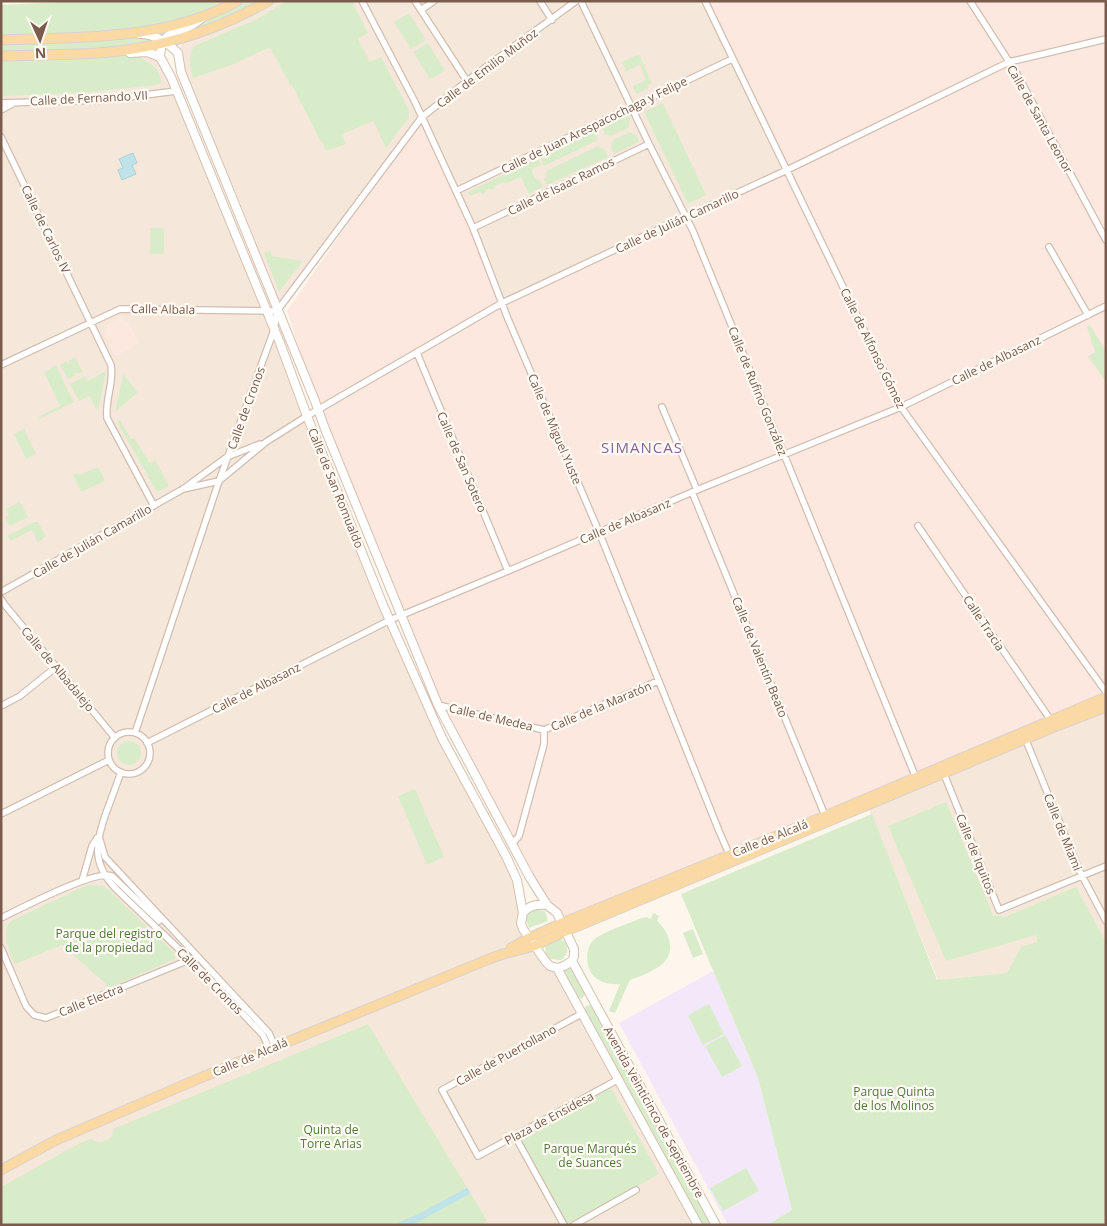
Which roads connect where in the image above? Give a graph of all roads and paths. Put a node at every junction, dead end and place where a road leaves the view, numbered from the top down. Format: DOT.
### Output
graph roads {
  1 [pos="236,1"];
  2 [pos="268,1"];
  3 [pos="362,1"];
  4 [pos="415,1"];
  5 [pos="434,1"];
  6 [pos="540,1"];
  7 [pos="576,1"];
  8 [pos="581,1"];
  9 [pos="705,1"];
  10 [pos="970,1"];
  11 [pos="421,10"];
  12 [pos="204,16"];
  13 [pos="552,20"];
  14 [pos="133,34"];
  15 [pos="189,36"];
  16 [pos="1106,39"];
  17 [pos="1,40"];
  18 [pos="164,42"];
  19 [pos="88,53"];
  20 [pos="178,53"];
  21 [pos="1,56"];
  22 [pos="160,58"];
  23 [pos="732,59"];
  24 [pos="1009,62"];
  25 [pos="467,81"];
  26 [pos="176,92"];
  27 [pos="1,103"];
  28 [pos="14,103"];
  29 [pos="632,108"];
  30 [pos="1,110"];
  31 [pos="422,117"];
  32 [pos="1,137"];
  33 [pos="649,144"];
  34 [pos="787,170"];
  35 [pos="456,191"];
  36 [pos="686,216"];
  37 [pos="473,228"];
  38 [pos="1106,240"];
  39 [pos="1049,247"];
  40 [pos="502,303"];
  41 [pos="1106,306"];
  42 [pos="267,310"];
  43 [pos="277,311"];
  44 [pos="1088,314"];
  45 [pos="90,322"];
  46 [pos="274,330"];
  47 [pos="417,353"];
  48 [pos="1,365"];
  49 [pos="662,407"];
  50 [pos="901,407"];
  51 [pos="318,410"];
  52 [pos="308,416"];
  53 [pos="266,442"];
  54 [pos="784,454"];
  55 [pos="227,457"];
  56 [pos="218,481"];
  57 [pos="183,489"];
  58 [pos="695,491"];
  59 [pos="154,506"];
  60 [pos="918,526"];
  61 [pos="599,532"];
  62 [pos="508,572"];
  63 [pos="1,592"];
  64 [pos="1,599"];
  65 [pos="400,616"];
  66 [pos="390,620"];
  67 [pos="56,667"];
  68 [pos="658,681"];
  69 [pos="1106,692"];
  70 [pos="1106,698"];
  71 [pos="438,705"];
  72 [pos="1,706"];
  73 [pos="1106,707"];
  74 [pos="1084,716"];
  75 [pos="1050,720"];
  76 [pos="1040,724"];
  77 [pos="1059,725"];
  78 [pos="544,730"];
  79 [pos="135,734"];
  80 [pos="115,738"];
  81 [pos="1025,740"];
  82 [pos="147,743"];
  83 [pos="110,760"];
  84 [pos="932,771"];
  85 [pos="121,772"];
  86 [pos="944,774"];
  87 [pos="916,778"];
  88 [pos="926,781"];
  89 [pos="1,814"];
  90 [pos="826,819"];
  91 [pos="98,836"];
  92 [pos="512,844"];
  93 [pos="729,854"];
  94 [pos="737,860"];
  95 [pos="1106,866"];
  96 [pos="104,874"];
  97 [pos="1082,876"];
  98 [pos="82,881"];
  99 [pos="547,905"];
  100 [pos="523,913"];
  101 [pos="1,918"];
  102 [pos="1106,921"];
  103 [pos="564,927"];
  104 [pos="531,942"];
  105 [pos="1,948"];
  106 [pos="189,960"];
  107 [pos="572,961"];
  108 [pos="557,968"];
  109 [pos="210,969"];
  110 [pos="592,999"];
  111 [pos="581,1009"];
  112 [pos="272,1048"];
  113 [pos="619,1079"];
  114 [pos="515,1136"];
  115 [pos="478,1156"];
  116 [pos="1,1170"];
  117 [pos="636,1190"];
  118 [pos="564,1225"];
  119 [pos="574,1225"];
  120 [pos="698,1225"];
  121 [pos="716,1225"];
  1 -- 12 [label="main road"];
  2 -- 15 [label="main road"];
  3 -- 31 [label="street, Calle de Miguel Yuste"];
  4 -- 11 [label="street"];
  5 -- 11 [label="street"];
  6 -- 13 [label="street"];
  7 -- 13 [label="street, Calle de Emilio Muñoz"];
  8 -- 29 [label="street, Calle de Rufino González"];
  9 -- 23 [label="street, Calle de Alfonso Gómez"];
  10 -- 24 [label="street, Calle de Santa Leonor"];
  11 -- 25 [label="street"];
  12 -- 14 [label="main road"];
  12 -- 18 [label="main road"];
  13 -- 25 [label="street, Calle de Emilio Muñoz"];
  14 -- 17 [label="main road"];
  14 -- 18 [label="main road"];
  15 -- 18 [label="main road"];
  15 -- 20 [label="main road"];
  16 -- 24 [label="street, Calle de Julián Camarillo"];
  18 -- 19 [label="main road"];
  18 -- 20 [label="main road"];
  18 -- 22 [label="main road"];
  19 -- 21 [label="main road"];
  19 -- 22 [label="main road"];
  20 -- 43 [label="main road, Calle de San Romualdo"];
  22 -- 26 [label="main road, Calle de San Romualdo"];
  23 -- 29 [label="street, Calle de Juan Arespacochaga y Felipe"];
  23 -- 34 [label="street, Calle de Alfonso Gómez"];
  24 -- 34 [label="street, Calle de Julián Camarillo"];
  24 -- 38 [label="street, Calle de Santa Leonor"];
  25 -- 31 [label="street, Calle de Emilio Muñoz"];
  26 -- 28 [label="street, Calle de Fernando VII"];
  26 -- 42 [label="main road, Calle de San Romualdo"];
  27 -- 28 [label="street, Calle de Fernando VII"];
  28 -- 30 [label="street"];
  29 -- 33 [label="street, Calle de Rufino González"];
  29 -- 35 [label="street, Calle de Juan Arespacochaga y Felipe"];
  31 -- 35 [label="street, Calle de Miguel Yuste"];
  31 -- 43 [label="street, Calle de Cronos"];
  32 -- 45 [label="street, Calle de Carlos IV"];
  33 -- 36 [label="street, Calle de Rufino González"];
  33 -- 37 [label="street, Calle de Isaac Ramos"];
  34 -- 36 [label="street, Calle de Julián Camarillo"];
  34 -- 50 [label="street, Calle de Alfonso Gómez"];
  35 -- 37 [label="street, Calle de Miguel Yuste"];
  36 -- 40 [label="street, Calle de Julián Camarillo"];
  36 -- 54 [label="street, Calle de Rufino González"];
  37 -- 40 [label="street, Calle de Miguel Yuste"];
  39 -- 44 [label="street"];
  40 -- 47 [label="street, Calle de Julián Camarillo"];
  40 -- 61 [label="street, Calle de Miguel Yuste"];
  41 -- 44 [label="street, Calle de Albasanz"];
  42 -- 43 [label="street, Calle Albala"];
  42 -- 45 [label="street, Calle Albala"];
  42 -- 46 [label="main road, Calle de San Romualdo"];
  43 -- 46 [label="street, Calle de Cronos"];
  43 -- 51 [label="main road, Calle de San Romualdo"];
  44 -- 50 [label="street, Calle de Albasanz"];
  45 -- 48 [label="street, Calle Albala"];
  45 -- 59 [label="street, Calle de Carlos IV"];
  46 -- 52 [label="main road, Calle de San Romualdo"];
  46 -- 55 [label="street, Calle de Cronos"];
  47 -- 51 [label="street, Calle de Julián Camarillo"];
  47 -- 62 [label="street, Calle de San Sotero"];
  49 -- 58 [label="street, Calle de Valentín Beato"];
  50 -- 54 [label="street, Calle de Albasanz"];
  50 -- 69 [label="street, Calle de Alfonso Gómez"];
  51 -- 52 [label="street, Calle de Julián Camarillo"];
  51 -- 65 [label="main road, Calle de San Romualdo"];
  52 -- 53 [label="street, Calle de Julián Camarillo"];
  52 -- 66 [label="main road, Calle de San Romualdo"];
  53 -- 55 [label="street, Calle de Julián Camarillo"];
  53 -- 56 [label="street, Calle de Julián Camarillo"];
  54 -- 58 [label="street, Calle de Albasanz"];
  54 -- 87 [label="street, Calle de Rufino González"];
  55 -- 56 [label="street, Calle de Cronos"];
  55 -- 57 [label="street, Calle de Julián Camarillo"];
  56 -- 57 [label="street, Calle de Julián Camarillo"];
  56 -- 79 [label="street, Calle de Cronos"];
  57 -- 59 [label="street, Calle de Julián Camarillo"];
  58 -- 61 [label="street, Calle de Albasanz"];
  58 -- 90 [label="street, Calle de Valentín Beato"];
  59 -- 63 [label="street, Calle de Julián Camarillo"];
  60 -- 75 [label="street, Calle Tracia"];
  61 -- 62 [label="street, Calle de Albasanz"];
  61 -- 68 [label="street, Calle de Miguel Yuste"];
  62 -- 65 [label="street, Calle de Albasanz"];
  64 -- 67 [label="street, Calle de Albadalejo"];
  65 -- 66 [label="street, Calle de Albasanz"];
  65 -- 71 [label="main road, Calle de San Romualdo"];
  66 -- 82 [label="street, Calle de Albasanz"];
  66 -- 100 [label="main road, Calle de San Romualdo"];
  67 -- 72 [label="street"];
  67 -- 80 [label="street, Calle de Albadalejo"];
  68 -- 78 [label="street, Calle de la Maratón"];
  68 -- 93 [label="street, Calle de Miguel Yuste"];
  70 -- 74 [label="street, Calle de Alcalá"];
  70 -- 75 [label="main road, Calle de Alcalá"];
  71 -- 78 [label="street, Calle de Medea"];
  71 -- 92 [label="main road, Calle de San Romualdo"];
  73 -- 74 [label="main road, Calle de Alcalá"];
  74 -- 77 [label="main road, Calle de Alcalá"];
  75 -- 76 [label="main road, Calle de Alcalá"];
  75 -- 77 [label="street"];
  76 -- 81 [label="street, Calle de Alcalá"];
  76 -- 84 [label="main road, Calle de Alcalá"];
  77 -- 81 [label="main road, Calle de Alcalá"];
  78 -- 92 [label="street, Calle de la Maratón"];
  79 -- 80 [label="street"];
  79 -- 82 [label="street"];
  80 -- 83 [label="street"];
  81 -- 86 [label="main road, Calle de Alcalá"];
  81 -- 97 [label="street, Calle de Miami"];
  82 -- 85 [label="street"];
  83 -- 85 [label="street"];
  83 -- 89 [label="street"];
  84 -- 86 [label="main road"];
  84 -- 87 [label="main road, Calle de Alcalá"];
  85 -- 91 [label="street, Calle de Cronos"];
  86 -- 88 [label="main road, Calle de Alcalá"];
  86 -- 97 [label="street, Calle de Iquitos"];
  87 -- 88 [label="street"];
  87 -- 90 [label="main road, Calle de Alcalá"];
  88 -- 90 [label="main road, Calle de Alcalá"];
  90 -- 93 [label="main road, Calle de Alcalá"];
  90 -- 94 [label="main road, Calle de Alcalá"];
  91 -- 96 [label="street, Calle de Cronos"];
  91 -- 98 [label="street"];
  91 -- 109 [label="street, Calle de Cronos"];
  92 -- 99 [label="main road, Calle de San Romualdo"];
  93 -- 94 [label="street"];
  93 -- 103 [label="main road, Calle de Alcalá"];
  94 -- 103 [label="main road, Calle de Alcalá"];
  95 -- 97 [label="street, Calle de Iquitos"];
  96 -- 98 [label="street"];
  96 -- 106 [label="street, Calle de Cronos"];
  96 -- 109 [label="street, Calle de Cronos"];
  97 -- 102 [label="street, Calle de Miami"];
  98 -- 101 [label="street"];
  99 -- 100 [label="main road"];
  99 -- 103 [label="main road, Calle de San Romualdo"];
  100 -- 104 [label="main road, Calle de San Romualdo"];
  103 -- 104 [label="main road, Calle de Alcalá"];
  103 -- 107 [label="main road, Avenida Veinticinco de Septiembre"];
  104 -- 108 [label="main road, Avenida Veinticinco de Septiembre"];
  104 -- 112 [label="main road, Calle de Alcalá"];
  105 -- 106 [label="street, Calle Electra"];
  106 -- 112 [label="street, Calle de Cronos"];
  107 -- 108 [label="main road"];
  107 -- 110 [label="main road, Avenida Veinticinco de Septiembre"];
  108 -- 111 [label="main road, Avenida Veinticinco de Septiembre"];
  109 -- 112 [label="street, Calle de Cronos"];
  110 -- 111 [label="main road"];
  110 -- 121 [label="main road, Avenida Veinticinco de Septiembre"];
  111 -- 113 [label="main road, Avenida Veinticinco de Septiembre"];
  111 -- 115 [label="street, Calle de Puertollano"];
  112 -- 116 [label="main road, Calle de Alcalá"];
  113 -- 114 [label="street, Plaza de Ensidesa"];
  113 -- 120 [label="main road, Avenida Veinticinco de Septiembre"];
  114 -- 115 [label="street, Plaza de Ensidesa"];
  114 -- 118 [label="street"];
  117 -- 119 [label="street"];
}
